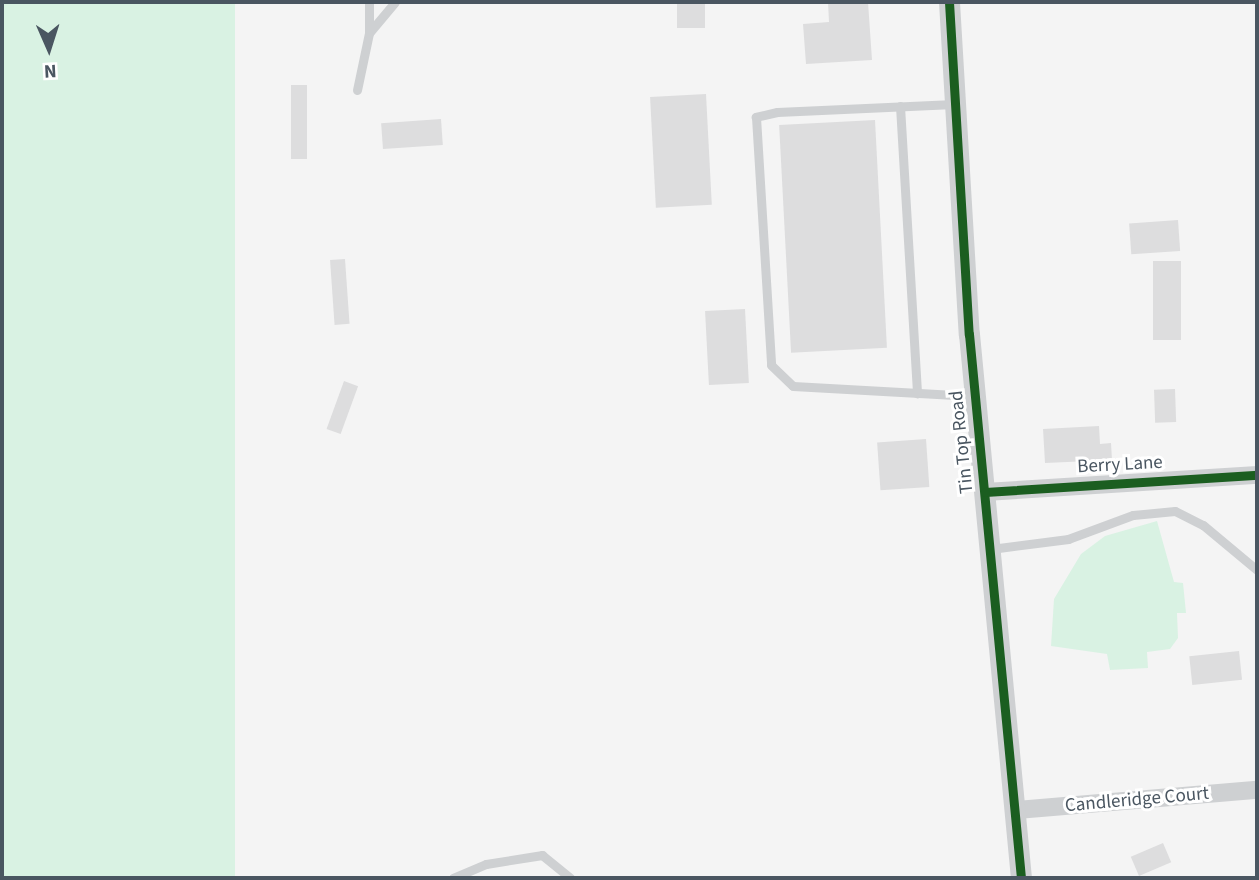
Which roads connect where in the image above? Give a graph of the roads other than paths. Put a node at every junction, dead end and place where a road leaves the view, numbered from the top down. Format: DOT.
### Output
graph roads {
  1 [pos="369,2"];
  2 [pos="395,2"];
  3 [pos="948,2"];
  4 [pos="369,33"];
  5 [pos="357,90"];
  6 [pos="955,104"];
  7 [pos="900,107"];
  8 [pos="917,393"];
  9 [pos="975,396"];
  10 [pos="1257,475"];
  11 [pos="985,492"];
  12 [pos="991,549"];
  13 [pos="1257,570"];
  14 [pos="1257,790"];
  15 [pos="1017,810"];
  16 [pos="453,878"];
  17 [pos="570,878"];
  18 [pos="1021,878"];
  1 -- 4 [label="lane"];
  2 -- 4 [label="lane"];
  3 -- 6 [label="street, Tin Top Road"];
  4 -- 5 [label="lane"];
  6 -- 7 [label="lane"];
  6 -- 9 [label="street, Tin Top Road"];
  7 -- 8 [label="lane"];
  7 -- 8 [label="lane"];
  8 -- 9 [label="lane"];
  9 -- 11 [label="street, Tin Top Road"];
  10 -- 11 [label="street, Berry Lane"];
  11 -- 12 [label="street, Tin Top Road"];
  12 -- 13 [label="lane"];
  12 -- 15 [label="street, Tin Top Road"];
  14 -- 15 [label="street, Candleridge Court"];
  15 -- 18 [label="street, Tin Top Road"];
  16 -- 17 [label="lane"];
}
